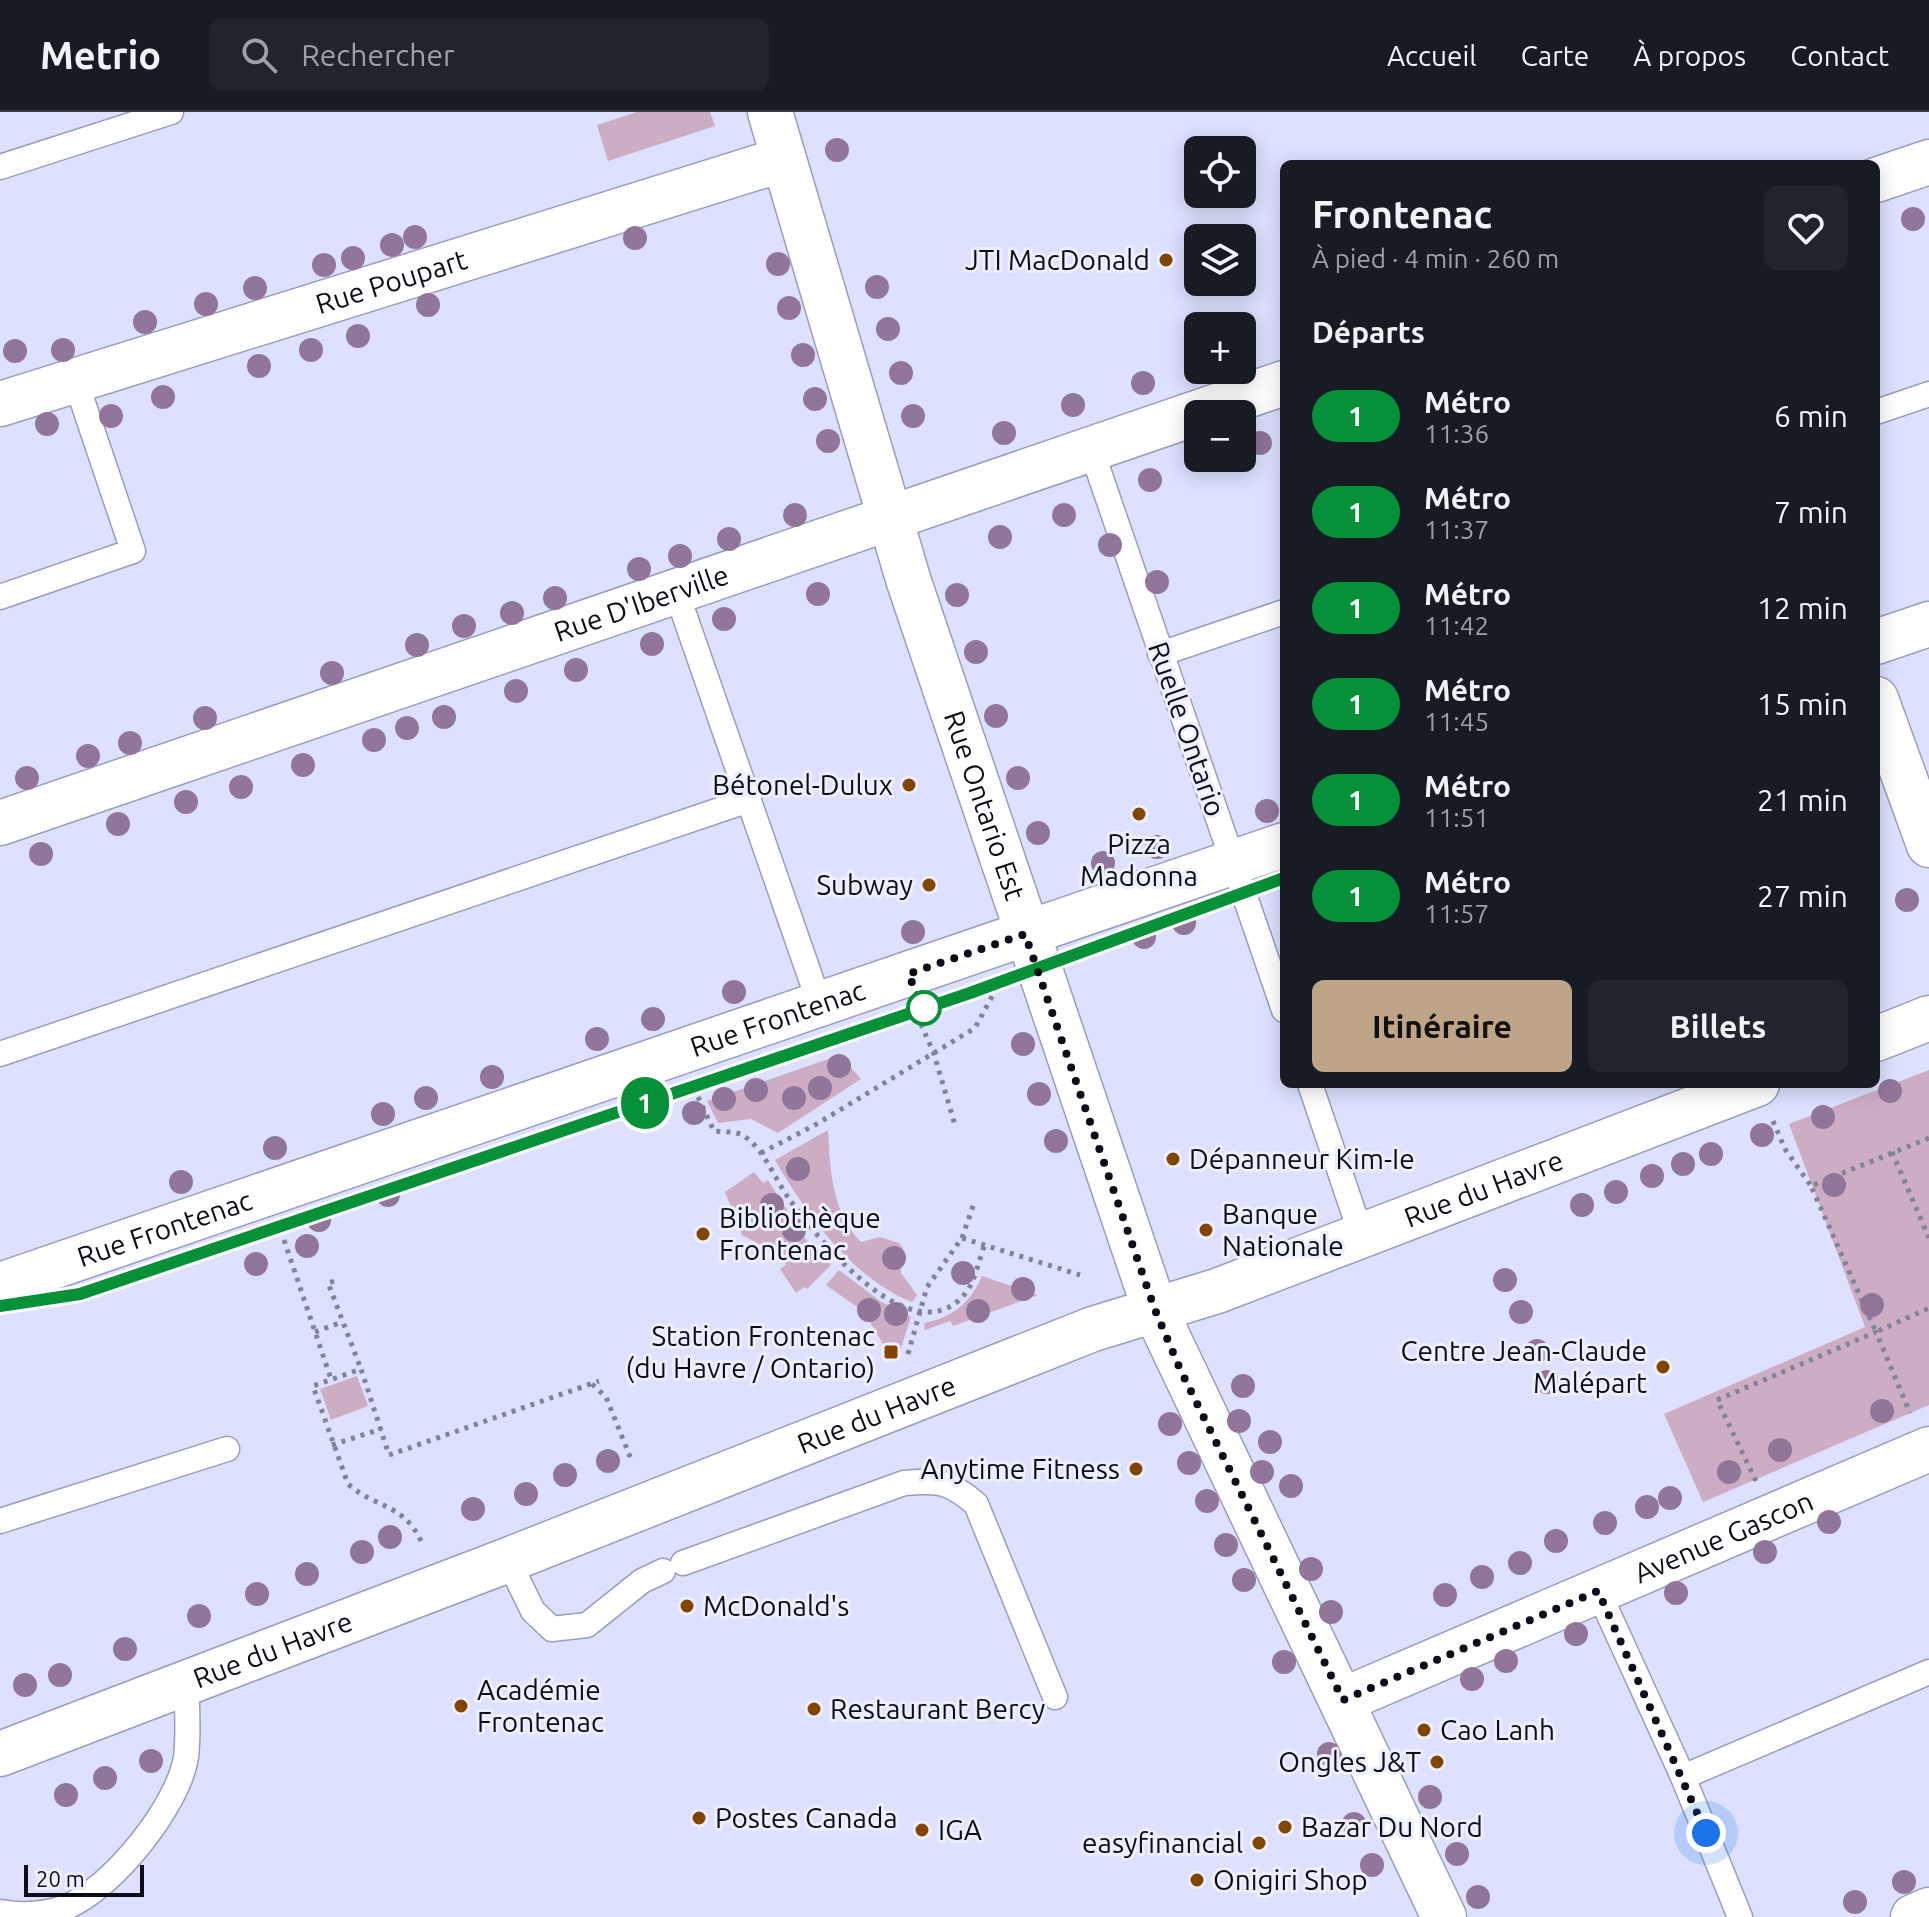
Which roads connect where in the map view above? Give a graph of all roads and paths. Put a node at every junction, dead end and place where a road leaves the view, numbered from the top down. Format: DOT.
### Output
graph roads {
  1 [pos="171,112"];
  2 [pos="770,112"];
  3 [pos="784,159"];
  4 [pos="1929,162"];
  5 [pos="0,167"];
  6 [pos="1880,179"];
  7 [pos="75,379"];
  8 [pos="1280,384"];
  9 [pos="1929,394"];
  10 [pos="0,404"];
  11 [pos="1880,411"];
  12 [pos="1091,449"];
  13 [pos="889,518"];
  14 [pos="676,591"];
  15 [pos="0,597"];
  16 [pos="1280,613"];
  17 [pos="1929,624"];
  18 [pos="1880,641"];
  19 [pos="1160,654"];
  20 [pos="1880,710"];
  21 [pos="749,800"];
  22 [pos="0,823"];
  23 [pos="1929,845"];
  24 [pos="1280,846"];
  25 [pos="1234,862"];
  26 [pos="1025,934"];
  27 [pos="995,991"];
  28 [pos="1280,998"];
  29 [pos="820,1005"];
  30 [pos="1929,1018"];
  31 [pos="921,1024"];
  32 [pos="1880,1037"];
  33 [pos="0,1054"];
  34 [pos="934,1054"];
  35 [pos="1311,1088"];
  36 [pos="698,1097"];
  37 [pos="1765,1102"];
  38 [pos="955,1125"];
  39 [pos="1929,1138"];
  40 [pos="1892,1152"];
  41 [pos="761,1153"];
  42 [pos="1811,1186"];
  43 [pos="974,1203"];
  44 [pos="1362,1237"];
  45 [pos="962,1238"];
  46 [pos="1929,1238"];
  47 [pos="284,1240"];
  48 [pos="985,1244"];
  49 [pos="1080,1275"];
  50 [pos="334,1281"];
  51 [pos="0,1285"];
  52 [pos="1929,1308"];
  53 [pos="1155,1310"];
  54 [pos="920,1312"];
  55 [pos="342,1322"];
  56 [pos="315,1332"];
  57 [pos="1876,1332"];
  58 [pos="908,1354"];
  59 [pos="361,1369"];
  60 [pos="331,1379"];
  61 [pos="381,1429"];
  62 [pos="1920,1433"];
  63 [pos="332,1445"];
  64 [pos="227,1449"];
  65 [pos="631,1459"];
  66 [pos="1757,1483"];
  67 [pos="0,1521"];
  68 [pos="421,1541"];
  69 [pos="508,1560"];
  70 [pos="1598,1591"];
  71 [pos="1929,1672"];
  72 [pos="186,1683"];
  73 [pos="1055,1697"];
  74 [pos="1343,1700"];
  75 [pos="0,1754"];
  76 [pos="1683,1777"];
  77 [pos="1929,1910"];
  78 [pos="0,1912"];
  79 [pos="1444,1917"];
  80 [pos="1740,1917"];
  81 [pos="1913,1917"];
  1 -- 5 [label="lane"];
  2 -- 3 [label="main road, Rue Ontario Est"];
  3 -- 7 [label="main road, Rue Poupart"];
  3 -- 13 [label="main road, Rue Ontario Est"];
  4 -- 6 [label="main road"];
  7 -- 10 [label="main road, Rue Poupart"];
  7 -- 15 [label="lane"];
  8 -- 12 [label="main road, Rue D'Iberville"];
  9 -- 11 [label="lane"];
  12 -- 13 [label="main road, Rue D'Iberville"];
  12 -- 19 [label="lane, Ruelle Ontario"];
  13 -- 14 [label="main road, Rue D'Iberville"];
  13 -- 26 [label="main road, Rue Ontario Est"];
  14 -- 21 [label="lane"];
  14 -- 22 [label="main road, Rue D'Iberville"];
  16 -- 19 [label="lane"];
  17 -- 18 [label="main road"];
  19 -- 25 [label="lane, Ruelle Ontario"];
  20 -- 23 [label="main road"];
  21 -- 29 [label="lane"];
  21 -- 33 [label="lane"];
  24 -- 25 [label="main road, Rue Frontenac"];
  25 -- 26 [label="main road, Rue Frontenac"];
  25 -- 28 [label="lane, Ruelle Ontario"];
  26 -- 29 [label="main road, Rue Frontenac"];
  26 -- 53 [label="main road, Rue Ontario Est"];
  27 -- 34 [label="path"];
  29 -- 51 [label="main road, Rue Frontenac"];
  30 -- 32 [label="main road"];
  31 -- 34 [label="path"];
  34 -- 38 [label="path"];
  34 -- 41 [label="path"];
  35 -- 44 [label="lane"];
  36 -- 41 [label="path"];
  37 -- 42 [label="path"];
  37 -- 44 [label="main road, Rue du Havre"];
  39 -- 40 [label="path"];
  40 -- 42 [label="path"];
  40 -- 46 [label="path"];
  41 -- 54 [label="path"];
  42 -- 57 [label="path"];
  43 -- 45 [label="path"];
  44 -- 53 [label="main road, Rue du Havre"];
  45 -- 48 [label="path"];
  45 -- 54 [label="path"];
  47 -- 56 [label="path"];
  48 -- 49 [label="path"];
  48 -- 54 [label="path"];
  50 -- 55 [label="path"];
  52 -- 57 [label="path"];
  53 -- 69 [label="main road, Rue du Havre"];
  53 -- 74 [label="main road, Rue Ontario Est"];
  54 -- 58 [label="path"];
  55 -- 56 [label="path"];
  55 -- 59 [label="path"];
  56 -- 60 [label="path"];
  57 -- 62 [label="path"];
  57 -- 66 [label="path"];
  59 -- 60 [label="path"];
  59 -- 61 [label="path"];
  60 -- 63 [label="path"];
  61 -- 63 [label="path"];
  61 -- 65 [label="path"];
  62 -- 70 [label="main road, Avenue Gascon"];
  63 -- 68 [label="path"];
  64 -- 67 [label="lane"];
  69 -- 72 [label="main road, Rue du Havre"];
  69 -- 73 [label="lane"];
  70 -- 74 [label="main road, Avenue Gascon"];
  70 -- 76 [label="lane"];
  71 -- 76 [label="lane"];
  72 -- 75 [label="main road, Rue du Havre"];
  72 -- 78 [label="lane"];
  74 -- 79 [label="main road, Rue Ontario Est"];
  76 -- 80 [label="lane"];
  77 -- 81 [label="main road"];
}
